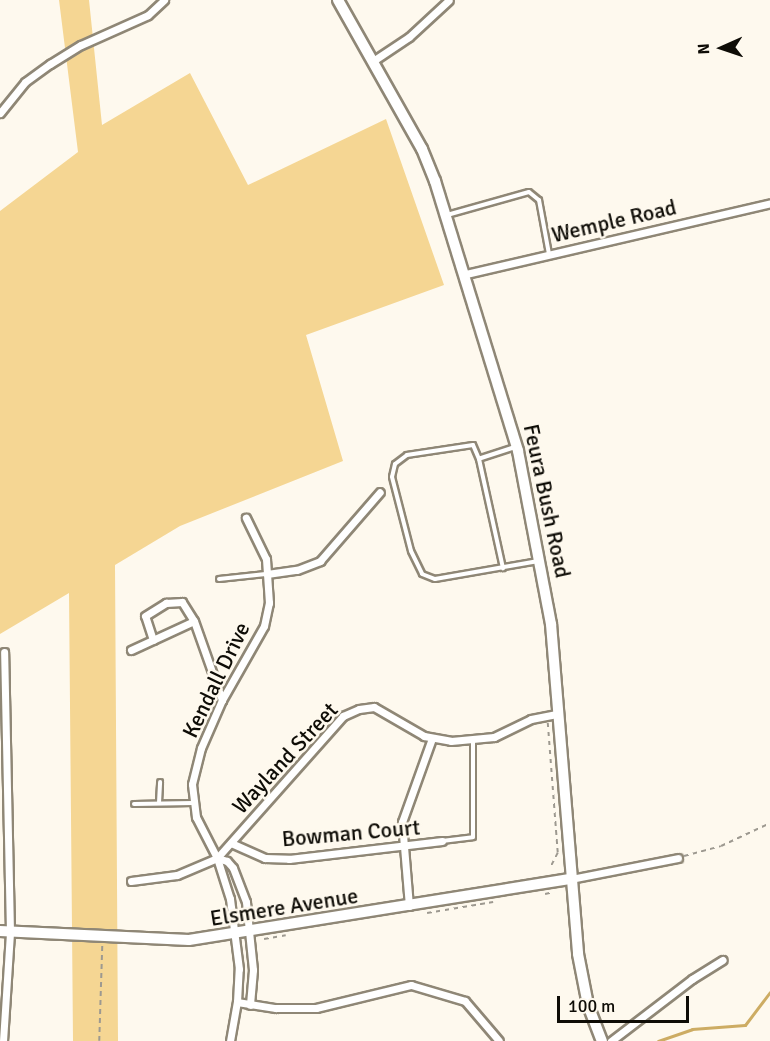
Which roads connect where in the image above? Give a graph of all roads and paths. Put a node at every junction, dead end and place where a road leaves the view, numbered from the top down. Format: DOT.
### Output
graph roads {
  1 [pos="164,0"];
  2 [pos="338,0"];
  3 [pos="449,0"];
  4 [pos="373,61"];
  5 [pos="0,113"];
  6 [pos="770,202"];
  7 [pos="447,215"];
  8 [pos="549,254"];
  9 [pos="466,274"];
  10 [pos="517,446"];
  11 [pos="479,459"];
  12 [pos="380,492"];
  13 [pos="246,518"];
  14 [pos="541,560"];
  15 [pos="503,568"];
  16 [pos="267,574"];
  17 [pos="219,579"];
  18 [pos="194,621"];
  19 [pos="153,640"];
  20 [pos="131,650"];
  21 [pos="4,652"];
  22 [pos="222,700"];
  23 [pos="557,714"];
  24 [pos="548,722"];
  25 [pos="432,738"];
  26 [pos="473,742"];
  27 [pos="4,765"];
  28 [pos="160,782"];
  29 [pos="159,803"];
  30 [pos="193,803"];
  31 [pos="134,804"];
  32 [pos="770,823"];
  33 [pos="442,841"];
  34 [pos="231,843"];
  35 [pos="402,849"];
  36 [pos="217,858"];
  37 [pos="678,858"];
  38 [pos="551,867"];
  39 [pos="571,879"];
  40 [pos="131,881"];
  41 [pos="409,906"];
  42 [pos="5,932"];
  43 [pos="249,933"];
  44 [pos="235,935"];
  45 [pos="102,938"];
  46 [pos="723,960"];
  47 [pos="237,1002"];
  48 [pos="250,1005"];
  49 [pos="3,1041"];
  50 [pos="99,1041"];
  51 [pos="230,1041"];
  52 [pos="499,1041"];
  53 [pos="602,1041"];
  54 [pos="611,1041"];
  1 -- 5 [label="street"];
  2 -- 4 [label="main road, Feura Bush Road"];
  3 -- 4 [label="street"];
  4 -- 7 [label="main road, Feura Bush Road"];
  6 -- 8 [label="street, Wemple Road"];
  7 -- 8 [label="lane"];
  7 -- 9 [label="main road, Feura Bush Road"];
  8 -- 9 [label="street, Wemple Road"];
  9 -- 10 [label="main road, Feura Bush Road"];
  10 -- 11 [label="lane"];
  10 -- 14 [label="main road, Feura Bush Road"];
  11 -- 15 [label="lane"];
  11 -- 15 [label="lane"];
  12 -- 16 [label="street"];
  13 -- 16 [label="street, Kendall Drive"];
  14 -- 15 [label="lane"];
  14 -- 23 [label="main road, Feura Bush Road"];
  16 -- 17 [label="lane"];
  16 -- 22 [label="street, Kendall Drive"];
  18 -- 19 [label="street"];
  18 -- 19 [label="street"];
  18 -- 22 [label="street"];
  19 -- 20 [label="street"];
  21 -- 27 [label="street"];
  22 -- 30 [label="street, Kendall Drive"];
  23 -- 26 [label="street, Wayland Street"];
  23 -- 39 [label="main road, Feura Bush Road"];
  24 -- 38 [label="path"];
  25 -- 26 [label="street, Wayland Street"];
  25 -- 34 [label="street, Wayland Street"];
  25 -- 35 [label="street"];
  26 -- 33 [label="lane"];
  27 -- 42 [label="street"];
  28 -- 29 [label="lane"];
  29 -- 30 [label="lane"];
  29 -- 31 [label="lane"];
  30 -- 36 [label="street, Kendall Drive"];
  32 -- 37 [label="path"];
  33 -- 35 [label="street, Bowman Court"];
  34 -- 35 [label="street, Bowman Court"];
  34 -- 36 [label="street, Wayland Street"];
  35 -- 41 [label="street"];
  36 -- 40 [label="street"];
  36 -- 43 [label="street, Kendall Drive"];
  36 -- 44 [label="street, Kendall Drive"];
  37 -- 39 [label="street"];
  39 -- 41 [label="main road, Elsmere Avenue"];
  39 -- 53 [label="main road, Feura Bush Road"];
  41 -- 43 [label="main road, Elsmere Avenue"];
  42 -- 45 [label="main road, Elsmere Avenue"];
  42 -- 49 [label="street"];
  43 -- 44 [label="main road, Elsmere Avenue"];
  43 -- 48 [label="street, Kendall Drive"];
  44 -- 45 [label="main road, Elsmere Avenue"];
  44 -- 47 [label="street, Kendall Drive"];
  45 -- 50 [label="path"];
  46 -- 54 [label="street"];
  47 -- 48 [label="street"];
  47 -- 51 [label="street, Kendall Drive"];
  48 -- 52 [label="street"];
}
